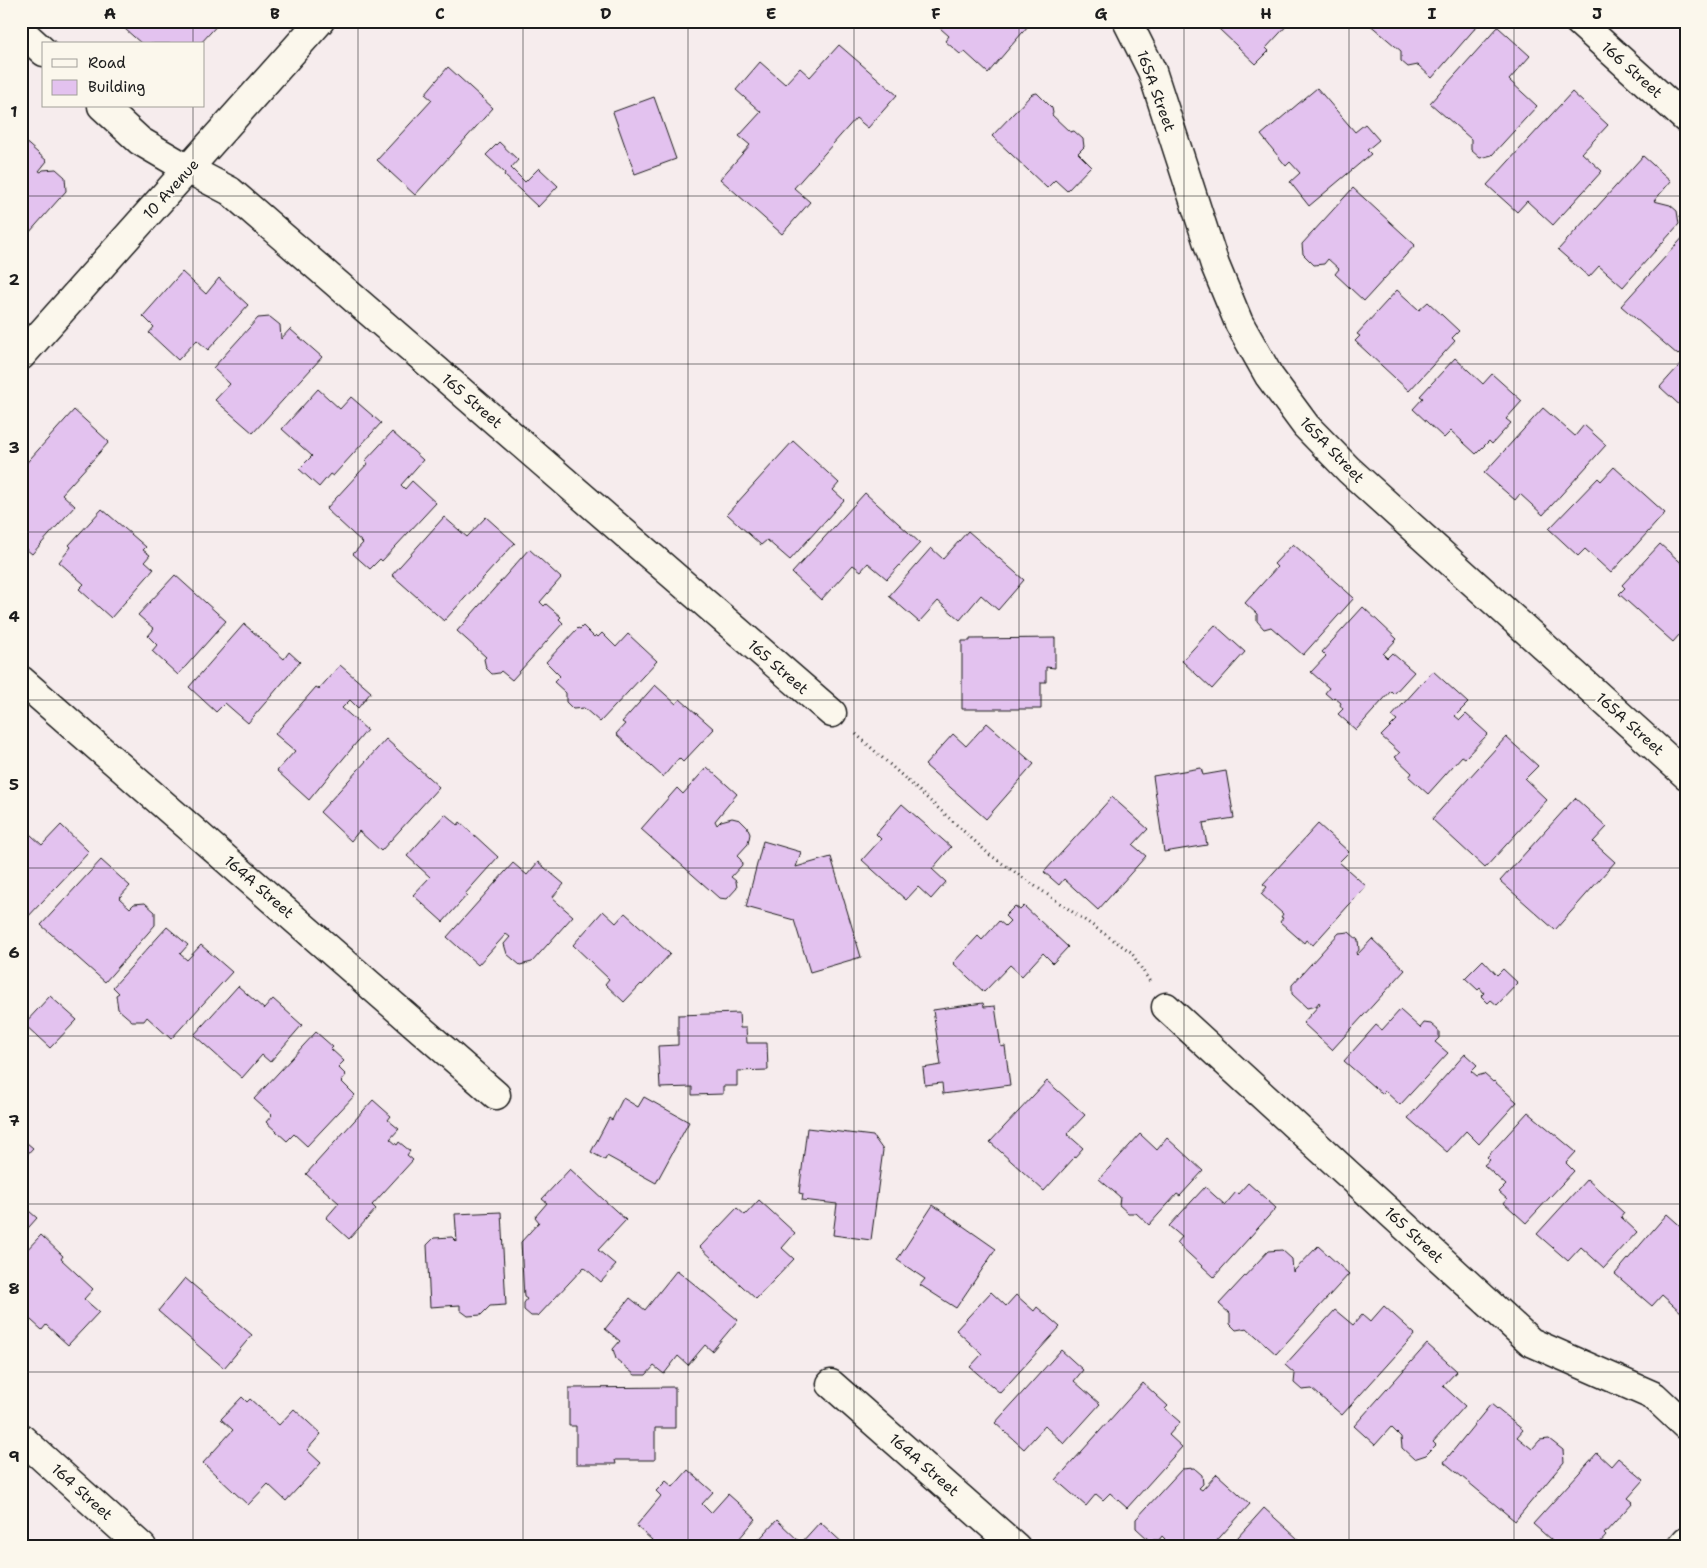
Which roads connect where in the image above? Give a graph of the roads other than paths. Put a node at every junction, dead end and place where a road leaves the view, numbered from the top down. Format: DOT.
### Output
graph roads {
  1 [pos="320,21"];
  2 [pos="1127,21"];
  3 [pos="1578,21"];
  4 [pos="21,31"];
  5 [pos="42,50"];
  6 [pos="104,108"];
  7 [pos="1686,119"];
  8 [pos="188,169"];
  9 [pos="21,356"];
  10 [pos="21,680"];
  11 [pos="832,713"];
  12 [pos="1686,775"];
  13 [pos="1166,1007"];
  14 [pos="496,1095"];
  15 [pos="831,1384"];
  16 [pos="1686,1426"];
  17 [pos="21,1438"];
  18 [pos="1686,1541"];
  19 [pos="142,1547"];
  20 [pos="1016,1547"];
  21 [pos="1681,1547"];
  1 -- 8 [label="street, 10 Avenue"];
  2 -- 12 [label="street, 165A Street"];
  3 -- 7 [label="street, 166 Street"];
  4 -- 5 [label="street"];
  6 -- 8 [label="street, 165 Street"];
  8 -- 9 [label="street, 10 Avenue"];
  8 -- 11 [label="street, 165 Street"];
  10 -- 14 [label="street, 164A Street"];
  13 -- 16 [label="street, 165 Street"];
  15 -- 20 [label="street, 164A Street"];
  17 -- 19 [label="street, 164 Street"];
  18 -- 21 [label="street"];
}
